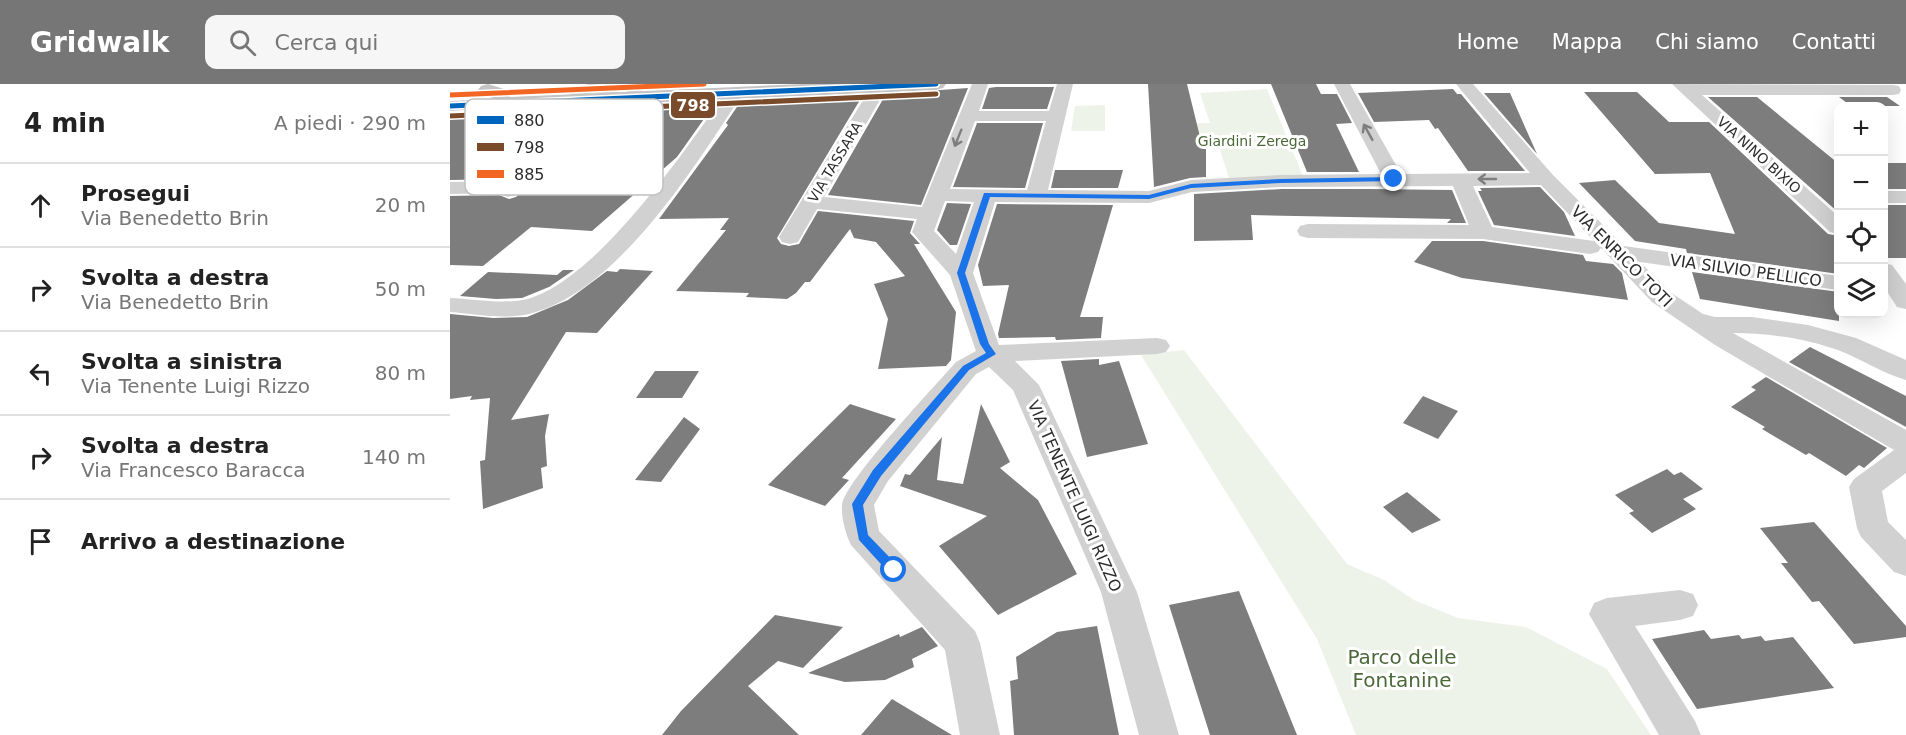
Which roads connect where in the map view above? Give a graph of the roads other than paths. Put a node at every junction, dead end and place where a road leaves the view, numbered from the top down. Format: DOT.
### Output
graph roads {
  1 [pos="936,84"];
  2 [pos="980,84"];
  3 [pos="1065,84"];
  4 [pos="1342,84"];
  5 [pos="1464,84"];
  6 [pos="880,86"];
  7 [pos="480,87"];
  8 [pos="1683,87"];
  9 [pos="1895,91"];
  10 [pos="567,92"];
  11 [pos="734,93"];
  12 [pos="607,96"];
  13 [pos="502,99"];
  14 [pos="528,99"];
  15 [pos="604,99"];
  16 [pos="453,106"];
  17 [pos="967,116"];
  18 [pos="1057,116"];
  19 [pos="1394,179"];
  20 [pos="1546,179"];
  21 [pos="1460,180"];
  22 [pos="450,188"];
  23 [pos="465,188"];
  24 [pos="663,192"];
  25 [pos="661,195"];
  26 [pos="987,195"];
  27 [pos="1036,195"];
  28 [pos="1888,197"];
  29 [pos="1906,197"];
  30 [pos="1807,198"];
  31 [pos="1834,198"];
  32 [pos="811,202"];
  33 [pos="932,205"];
  34 [pos="1834,222"];
  35 [pos="1308,231"];
  36 [pos="1483,232"];
  37 [pos="790,237"];
  38 [pos="1590,247"];
  39 [pos="1618,252"];
  40 [pos="1906,266"];
  41 [pos="1888,268"];
  42 [pos="961,273"];
  43 [pos="1888,277"];
  44 [pos="1834,282"];
  45 [pos="1896,295"];
  46 [pos="450,305"];
  47 [pos="1693,319"];
  48 [pos="1157,346"];
  49 [pos="991,354"];
  50 [pos="1906,371"];
  51 [pos="1906,443"];
  52 [pos="1906,457"];
  53 [pos="1906,562"];
  54 [pos="1680,605"];
  55 [pos="980,735"];
  56 [pos="1159,735"];
  57 [pos="1682,735"];
  1 -- 6 [label="main road"];
  2 -- 17 [label="street, VIA TENENTE LUIGI RIZZO"];
  3 -- 18 [label="street"];
  19 -- 4 [label="street, one-way"];
  5 -- 20 [label="street, VIA ENRICO TOTI"];
  6 -- 11 [label="main road"];
  6 -- 32 [label="street, VIA TASSARA"];
  7 -- 10 [label="main road"];
  7 -- 13 [label="main road"];
  7 -- 16 [label="street"];
  8 -- 9 [label="street"];
  8 -- 30 [label="street, VIA NINO BIXIO"];
  10 -- 12 [label="main road"];
  10 -- 14 [label="main road"];
  11 -- 12 [label="main road"];
  11 -- 24 [label="street"];
  12 -- 15 [label="street"];
  17 -- 18 [label="street"];
  17 -- 33 [label="street, VIA TENENTE LUIGI RIZZO, one-way"];
  18 -- 27 [label="street"];
  19 -- 21 [label="street"];
  19 -- 27 [label="street"];
  20 -- 21 [label="street, one-way"];
  20 -- 39 [label="street, VIA ENRICO TOTI"];
  21 -- 36 [label="street"];
  22 -- 23 [label="street"];
  25 -- 46 [label="street"];
  26 -- 27 [label="street"];
  26 -- 33 [label="street"];
  26 -- 42 [label="street"];
  28 -- 29 [label="street"];
  30 -- 31 [label="street"];
  30 -- 34 [label="street, VIA NINO BIXIO"];
  32 -- 33 [label="street"];
  32 -- 37 [label="street, VIA TASSARA"];
  33 -- 42 [label="street, VIA TENENTE LUIGI RIZZO"];
  35 -- 36 [label="street"];
  36 -- 38 [label="street"];
  39 -- 44 [label="street, VIA SILVIO PELLICO"];
  39 -- 47 [label="street, VIA ENRICO TOTI"];
  40 -- 41 [label="street"];
  42 -- 49 [label="street, VIA TENENTE LUIGI RIZZO"];
  43 -- 45 [label="street"];
  47 -- 50 [label="street"];
  47 -- 51 [label="street, VIA ENRICO TOTI"];
  48 -- 49 [label="street"];
  49 -- 55 [label="street"];
  49 -- 56 [label="street, VIA TENENTE LUIGI RIZZO"];
  52 -- 53 [label="street"];
  54 -- 57 [label="street"];
}
